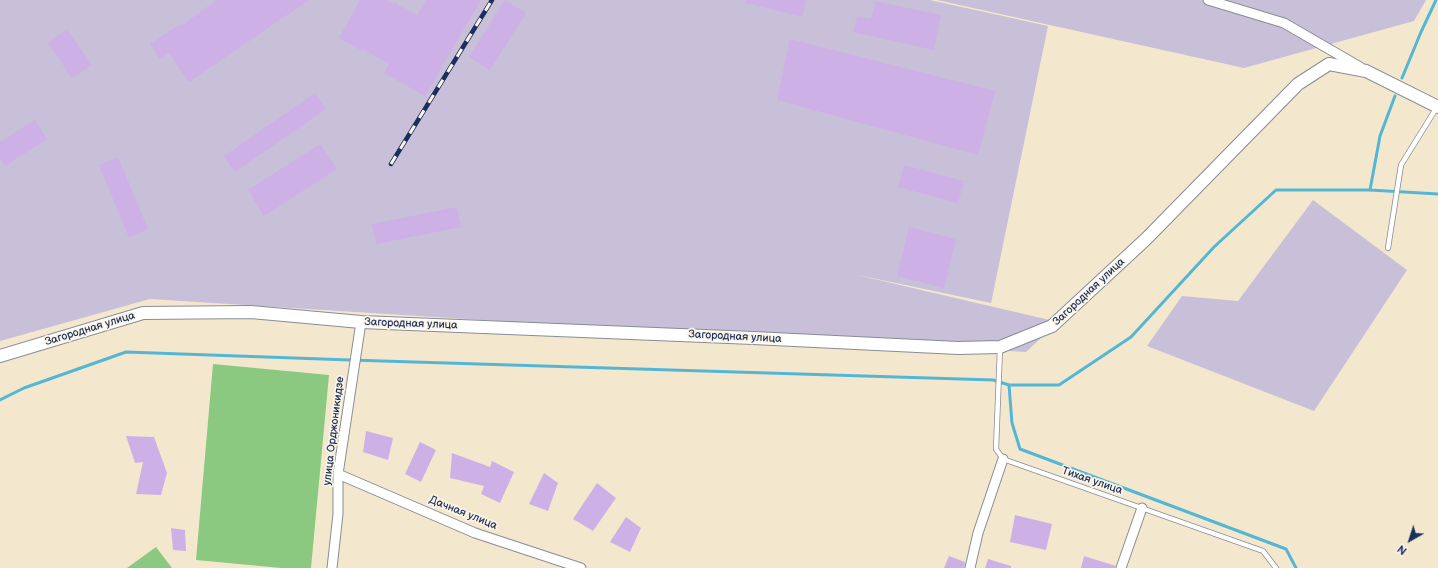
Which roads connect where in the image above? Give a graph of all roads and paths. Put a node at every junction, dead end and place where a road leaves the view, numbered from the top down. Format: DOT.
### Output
graph roads {
  1 [pos="1208,0"];
  2 [pos="1366,71"];
  3 [pos="1438,106"];
  4 [pos="1388,248"];
  5 [pos="362,322"];
  6 [pos="1000,347"];
  7 [pos="0,356"];
  8 [pos="1003,460"];
  9 [pos="338,474"];
  10 [pos="1142,508"];
  11 [pos="332,568"];
  12 [pos="581,568"];
  13 [pos="970,568"];
  14 [pos="1121,568"];
  15 [pos="1276,568"];
  1 -- 2 [label="street, Загородная улица"];
  2 -- 3 [label="main road, Загородная улица"];
  2 -- 6 [label="main road, Загородная улица"];
  3 -- 4 [label="lane"];
  5 -- 6 [label="main road, Загородная улица"];
  5 -- 7 [label="main road, Загородная улица"];
  5 -- 9 [label="street, улица Орджоникидзе"];
  6 -- 8 [label="lane"];
  8 -- 10 [label="lane, Тихая улица"];
  8 -- 13 [label="street"];
  9 -- 11 [label="street, улица Орджоникидзе"];
  9 -- 12 [label="street, Дачная улица"];
  10 -- 14 [label="street"];
  10 -- 15 [label="lane, Тихая улица"];
}
